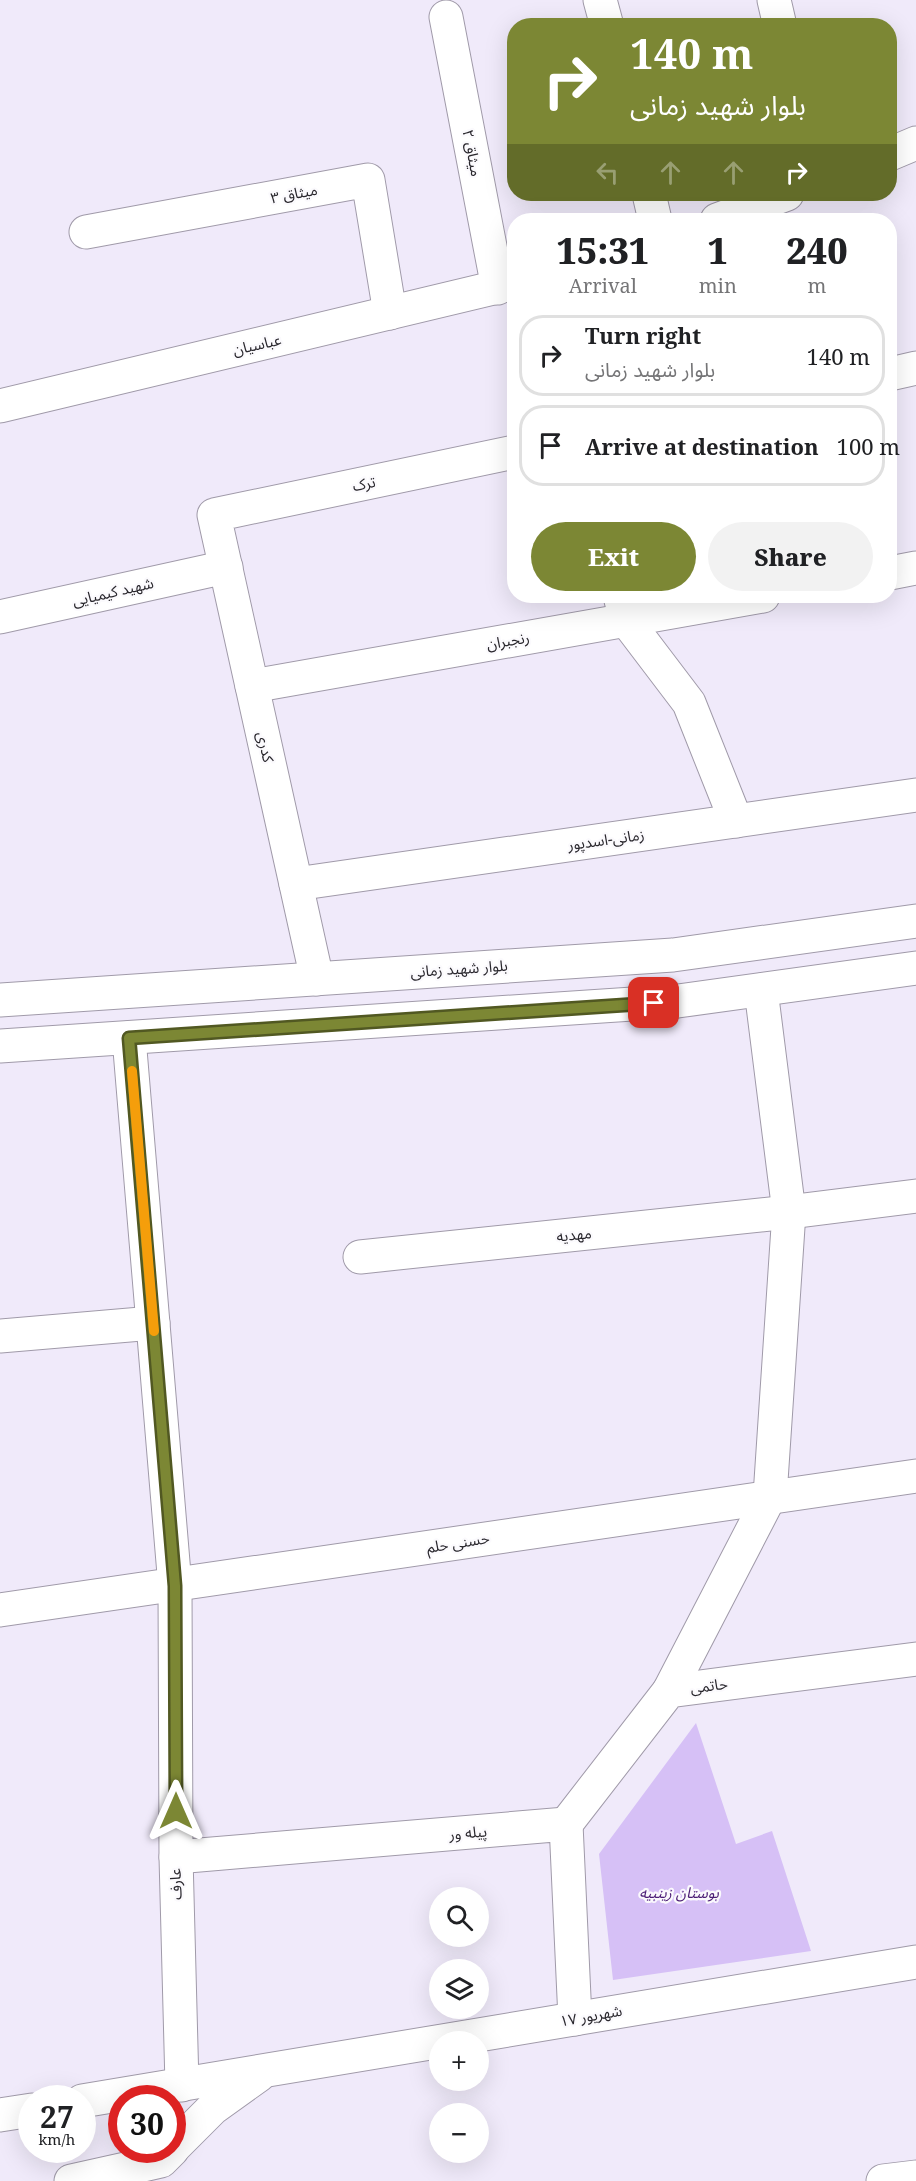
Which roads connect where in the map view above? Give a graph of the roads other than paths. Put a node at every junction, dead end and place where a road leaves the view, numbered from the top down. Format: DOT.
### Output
graph roads {
  1 [pos="600,0"];
  2 [pos="774,0"];
  3 [pos="446,17"];
  4 [pos="605,18"];
  5 [pos="778,18"];
  6 [pos="916,143"];
  7 [pos="897,151"];
  8 [pos="768,201"];
  9 [pos="736,213"];
  10 [pos="86,232"];
  11 [pos="506,286"];
  12 [pos="390,314"];
  13 [pos="916,368"];
  14 [pos="897,372"];
  15 [pos="0,406"];
  16 [pos="507,453"];
  17 [pos="214,515"];
  18 [pos="226,567"];
  19 [pos="916,568"];
  20 [pos="897,572"];
  21 [pos="681,603"];
  22 [pos="623,608"];
  23 [pos="0,617"];
  24 [pos="252,686"];
  25 [pos="916,795"];
  26 [pos="736,821"];
  27 [pos="296,884"];
  28 [pos="916,921"];
  29 [pos="916,968"];
  30 [pos="317,979"];
  31 [pos="760,990"];
  32 [pos="0,1000"];
  33 [pos="129,1038"];
  34 [pos="0,1046"];
  35 [pos="916,1196"];
  36 [pos="789,1212"];
  37 [pos="360,1257"];
  38 [pos="153,1323"];
  39 [pos="0,1336"];
  40 [pos="916,1476"];
  41 [pos="771,1496"];
  42 [pos="175,1586"];
  43 [pos="0,1610"];
  44 [pos="916,1659"];
  45 [pos="669,1691"];
  46 [pos="566,1824"];
  47 [pos="176,1857"];
  48 [pos="916,1962"];
  49 [pos="575,2019"];
  50 [pos="265,2071"];
  51 [pos="182,2085"];
  52 [pos="18,2112"];
  53 [pos="0,2115"];
  54 [pos="186,2135"];
  55 [pos="152,2163"];
  56 [pos="916,2177"];
  57 [pos="70,2181"];
  58 [pos="883,2181"];
  1 -- 4 [label="street"];
  2 -- 5 [label="street"];
  3 -- 11 [label="street, میثاق ۲"];
  6 -- 7 [label="street"];
  8 -- 9 [label="street"];
  10 -- 12 [label="street, میثاق ۳"];
  11 -- 12 [label="street, عباسیان"];
  12 -- 15 [label="street, عباسیان"];
  13 -- 14 [label="street"];
  16 -- 17 [label="street, ترک"];
  17 -- 18 [label="street, کدری"];
  18 -- 23 [label="street, شهید کیمیایی"];
  18 -- 24 [label="street, کدری"];
  19 -- 20 [label="street"];
  21 -- 22 [label="street, رنجبران"];
  22 -- 24 [label="street, رنجبران"];
  22 -- 26 [label="street"];
  24 -- 27 [label="street, کدری"];
  25 -- 26 [label="street, زمانی-اسدپور"];
  26 -- 27 [label="street, زمانی-اسدپور"];
  27 -- 30 [label="street, کدری"];
  28 -- 30 [label="street, بلوار شهید زمانی"];
  29 -- 31 [label="street"];
  30 -- 32 [label="street, بلوار شهید زمانی"];
  31 -- 33 [label="street"];
  31 -- 36 [label="street"];
  33 -- 34 [label="street"];
  33 -- 38 [label="street, عارف"];
  35 -- 36 [label="street, مهدیه"];
  36 -- 37 [label="street, مهدیه"];
  36 -- 41 [label="street"];
  38 -- 39 [label="street"];
  38 -- 42 [label="street, عارف"];
  40 -- 41 [label="street, حسنی حلم"];
  41 -- 42 [label="street, حسنی حلم"];
  41 -- 45 [label="street"];
  42 -- 43 [label="street, حسنی حلم"];
  42 -- 47 [label="street, عارف"];
  44 -- 45 [label="street, حاتمی"];
  45 -- 46 [label="street, حاتمی"];
  46 -- 47 [label="street, پیله ور"];
  46 -- 49 [label="street"];
  47 -- 51 [label="street, عارف"];
  48 -- 49 [label="street, ۱۷ شهریور"];
  49 -- 50 [label="street, ۱۷ شهریور"];
  50 -- 51 [label="street, ۱۷ شهریور"];
  50 -- 54 [label="street, ۱۷ شهریور"];
  52 -- 53 [label="street"];
  55 -- 57 [label="street, ۱۷ شهریور"];
  56 -- 58 [label="street"];
}
